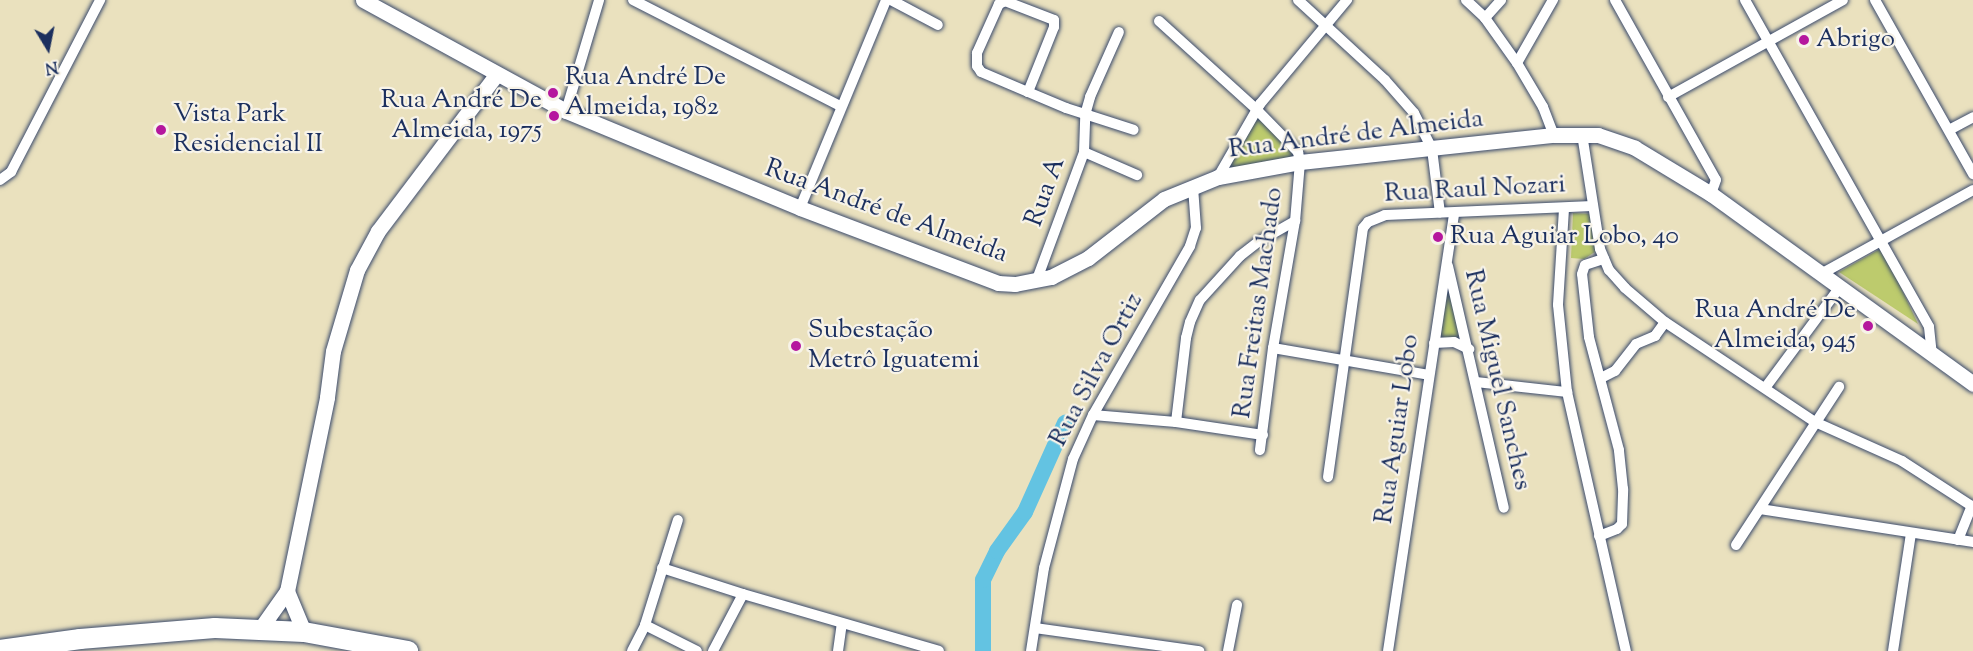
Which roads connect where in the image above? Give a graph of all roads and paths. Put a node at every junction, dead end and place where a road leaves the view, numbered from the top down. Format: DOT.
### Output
graph roads {
  1 [pos="100,0"];
  2 [pos="363,0"];
  3 [pos="599,0"];
  4 [pos="633,0"];
  5 [pos="886,0"];
  6 [pos="891,0"];
  7 [pos="1298,0"];
  8 [pos="1347,0"];
  9 [pos="1466,0"];
  10 [pos="1501,0"];
  11 [pos="1553,0"];
  12 [pos="1615,0"];
  13 [pos="1745,0"];
  14 [pos="1843,0"];
  15 [pos="1875,0"];
  16 [pos="1485,18"];
  17 [pos="1159,21"];
  18 [pos="938,25"];
  19 [pos="1328,25"];
  20 [pos="1119,32"];
  21 [pos="1769,42"];
  22 [pos="1517,63"];
  23 [pos="496,75"];
  24 [pos="1028,92"];
  25 [pos="1668,97"];
  26 [pos="840,106"];
  27 [pos="1257,110"];
  28 [pos="566,111"];
  29 [pos="1085,115"];
  30 [pos="1973,117"];
  31 [pos="1134,130"];
  32 [pos="1949,130"];
  33 [pos="1582,134"];
  34 [pos="1554,135"];
  35 [pos="1432,149"];
  36 [pos="1084,152"];
  37 [pos="1300,162"];
  38 [pos="1973,174"];
  39 [pos="1137,175"];
  40 [pos="1218,177"];
  41 [pos="0,180"];
  42 [pos="1186,189"];
  43 [pos="1973,189"];
  44 [pos="1711,194"];
  45 [pos="1593,206"];
  46 [pos="800,208"];
  47 [pos="1564,209"];
  48 [pos="1440,213"];
  49 [pos="1455,214"];
  50 [pos="1295,221"];
  51 [pos="1881,241"];
  52 [pos="1604,259"];
  53 [pos="1447,262"];
  54 [pos="1821,274"];
  55 [pos="1036,282"];
  56 [pos="1840,287"];
  57 [pos="1665,322"];
  58 [pos="1434,343"];
  59 [pos="1273,348"];
  60 [pos="1469,350"];
  61 [pos="1932,354"];
  62 [pos="1344,359"];
  63 [pos="1429,375"];
  64 [pos="1601,378"];
  65 [pos="1476,382"];
  66 [pos="1973,384"];
  67 [pos="1839,387"];
  68 [pos="1765,388"];
  69 [pos="1567,392"];
  70 [pos="1093,415"];
  71 [pos="1176,422"];
  72 [pos="1815,422"];
  73 [pos="1263,435"];
  74 [pos="1260,450"];
  75 [pos="1328,477"];
  76 [pos="1973,506"];
  77 [pos="1504,508"];
  78 [pos="1760,509"];
  79 [pos="678,520"];
  80 [pos="1911,533"];
  81 [pos="1599,536"];
  82 [pos="1958,540"];
  83 [pos="1973,542"];
  84 [pos="1736,545"];
  85 [pos="662,568"];
  86 [pos="287,591"];
  87 [pos="743,594"];
  88 [pos="1237,605"];
  89 [pos="842,623"];
  90 [pos="645,625"];
  91 [pos="1035,628"];
  92 [pos="260,629"];
  93 [pos="304,632"];
  94 [pos="0,650"];
  95 [pos="408,651"];
  96 [pos="632,651"];
  97 [pos="697,651"];
  98 [pos="713,651"];
  99 [pos="838,651"];
  100 [pos="939,651"];
  101 [pos="1031,651"];
  102 [pos="1199,651"];
  103 [pos="1228,651"];
  104 [pos="1388,651"];
  105 [pos="1626,651"];
  106 [pos="1893,651"];
  1 -- 41 [label="street"];
  2 -- 23 [label="main road, Rua André de Almeida"];
  3 -- 28 [label="street"];
  4 -- 26 [label="street"];
  5 -- 26 [label="street"];
  6 -- 18 [label="street"];
  7 -- 19 [label="street"];
  8 -- 19 [label="street"];
  9 -- 16 [label="street"];
  10 -- 16 [label="street"];
  11 -- 22 [label="street"];
  12 -- 25 [label="street"];
  13 -- 21 [label="street"];
  14 -- 21 [label="street"];
  15 -- 32 [label="street"];
  16 -- 22 [label="street"];
  17 -- 27 [label="street"];
  19 -- 27 [label="street"];
  19 -- 35 [label="street"];
  20 -- 29 [label="street, Rua A"];
  21 -- 25 [label="street"];
  21 -- 51 [label="street"];
  22 -- 34 [label="street"];
  23 -- 28 [label="main road, Rua André de Almeida"];
  23 -- 86 [label="main road"];
  24 -- 24 [label="street"];
  24 -- 29 [label="street"];
  25 -- 44 [label="street"];
  26 -- 46 [label="street"];
  27 -- 37 [label="street"];
  27 -- 40 [label="street"];
  28 -- 46 [label="main road, Rua André de Almeida"];
  29 -- 31 [label="street"];
  29 -- 36 [label="street, Rua A"];
  30 -- 32 [label="street"];
  32 -- 38 [label="street"];
  33 -- 34 [label="main road, Rua André de Almeida"];
  33 -- 44 [label="main road, Rua André de Almeida"];
  33 -- 45 [label="street"];
  34 -- 35 [label="main road, Rua André de Almeida"];
  35 -- 37 [label="main road, Rua André de Almeida"];
  35 -- 48 [label="street"];
  36 -- 39 [label="street"];
  36 -- 55 [label="street, Rua A"];
  37 -- 40 [label="main road, Rua André de Almeida"];
  37 -- 50 [label="street, Rua Freitas Machado"];
  40 -- 42 [label="main road, Rua André de Almeida"];
  42 -- 55 [label="main road, Rua André de Almeida"];
  42 -- 70 [label="street, Rua Silva Ortiz"];
  43 -- 51 [label="street"];
  44 -- 54 [label="main road, Rua André de Almeida"];
  45 -- 47 [label="street, Rua Raul Nozari"];
  45 -- 52 [label="street"];
  46 -- 55 [label="main road, Rua André de Almeida"];
  47 -- 49 [label="street, Rua Raul Nozari"];
  47 -- 69 [label="street"];
  48 -- 49 [label="street, Rua Raul Nozari"];
  48 -- 62 [label="street, Rua Raul Nozari"];
  49 -- 53 [label="street, Rua Aguiar Lobo"];
  50 -- 59 [label="street, Rua Freitas Machado"];
  50 -- 71 [label="street"];
  51 -- 54 [label="street"];
  51 -- 61 [label="street"];
  52 -- 57 [label="street"];
  52 -- 64 [label="street"];
  53 -- 58 [label="street, Rua Aguiar Lobo"];
  53 -- 60 [label="street, Rua Miguel Sanches"];
  54 -- 56 [label="main road, Rua André de Almeida"];
  56 -- 61 [label="main road, Rua André de Almeida"];
  56 -- 68 [label="street"];
  57 -- 64 [label="street"];
  57 -- 68 [label="street"];
  58 -- 60 [label="street"];
  58 -- 63 [label="street, Rua Aguiar Lobo"];
  59 -- 62 [label="street"];
  59 -- 73 [label="street, Rua Freitas Machado"];
  60 -- 65 [label="street, Rua Miguel Sanches"];
  61 -- 66 [label="main road, Rua André de Almeida"];
  62 -- 63 [label="street"];
  62 -- 75 [label="street"];
  63 -- 104 [label="street, Rua Aguiar Lobo"];
  64 -- 81 [label="street"];
  65 -- 69 [label="street"];
  65 -- 77 [label="street, Rua Miguel Sanches"];
  67 -- 72 [label="street"];
  68 -- 72 [label="street"];
  69 -- 81 [label="street"];
  70 -- 71 [label="street"];
  70 -- 91 [label="street, Rua Silva Ortiz"];
  71 -- 73 [label="street"];
  72 -- 76 [label="street"];
  72 -- 78 [label="street"];
  73 -- 74 [label="street, Rua Freitas Machado"];
  76 -- 82 [label="street"];
  78 -- 80 [label="street"];
  78 -- 84 [label="street"];
  79 -- 85 [label="street"];
  80 -- 82 [label="street"];
  80 -- 106 [label="street"];
  81 -- 105 [label="street"];
  82 -- 83 [label="street"];
  85 -- 87 [label="street"];
  85 -- 90 [label="street"];
  86 -- 92 [label="main road"];
  86 -- 93 [label="main road"];
  87 -- 89 [label="street"];
  87 -- 98 [label="street"];
  88 -- 103 [label="street"];
  89 -- 99 [label="street"];
  89 -- 100 [label="street"];
  90 -- 96 [label="street"];
  90 -- 97 [label="street"];
  91 -- 101 [label="street, Rua Silva Ortiz"];
  91 -- 102 [label="street"];
  92 -- 93 [label="highway"];
  92 -- 94 [label="highway"];
  93 -- 95 [label="highway"];
}
